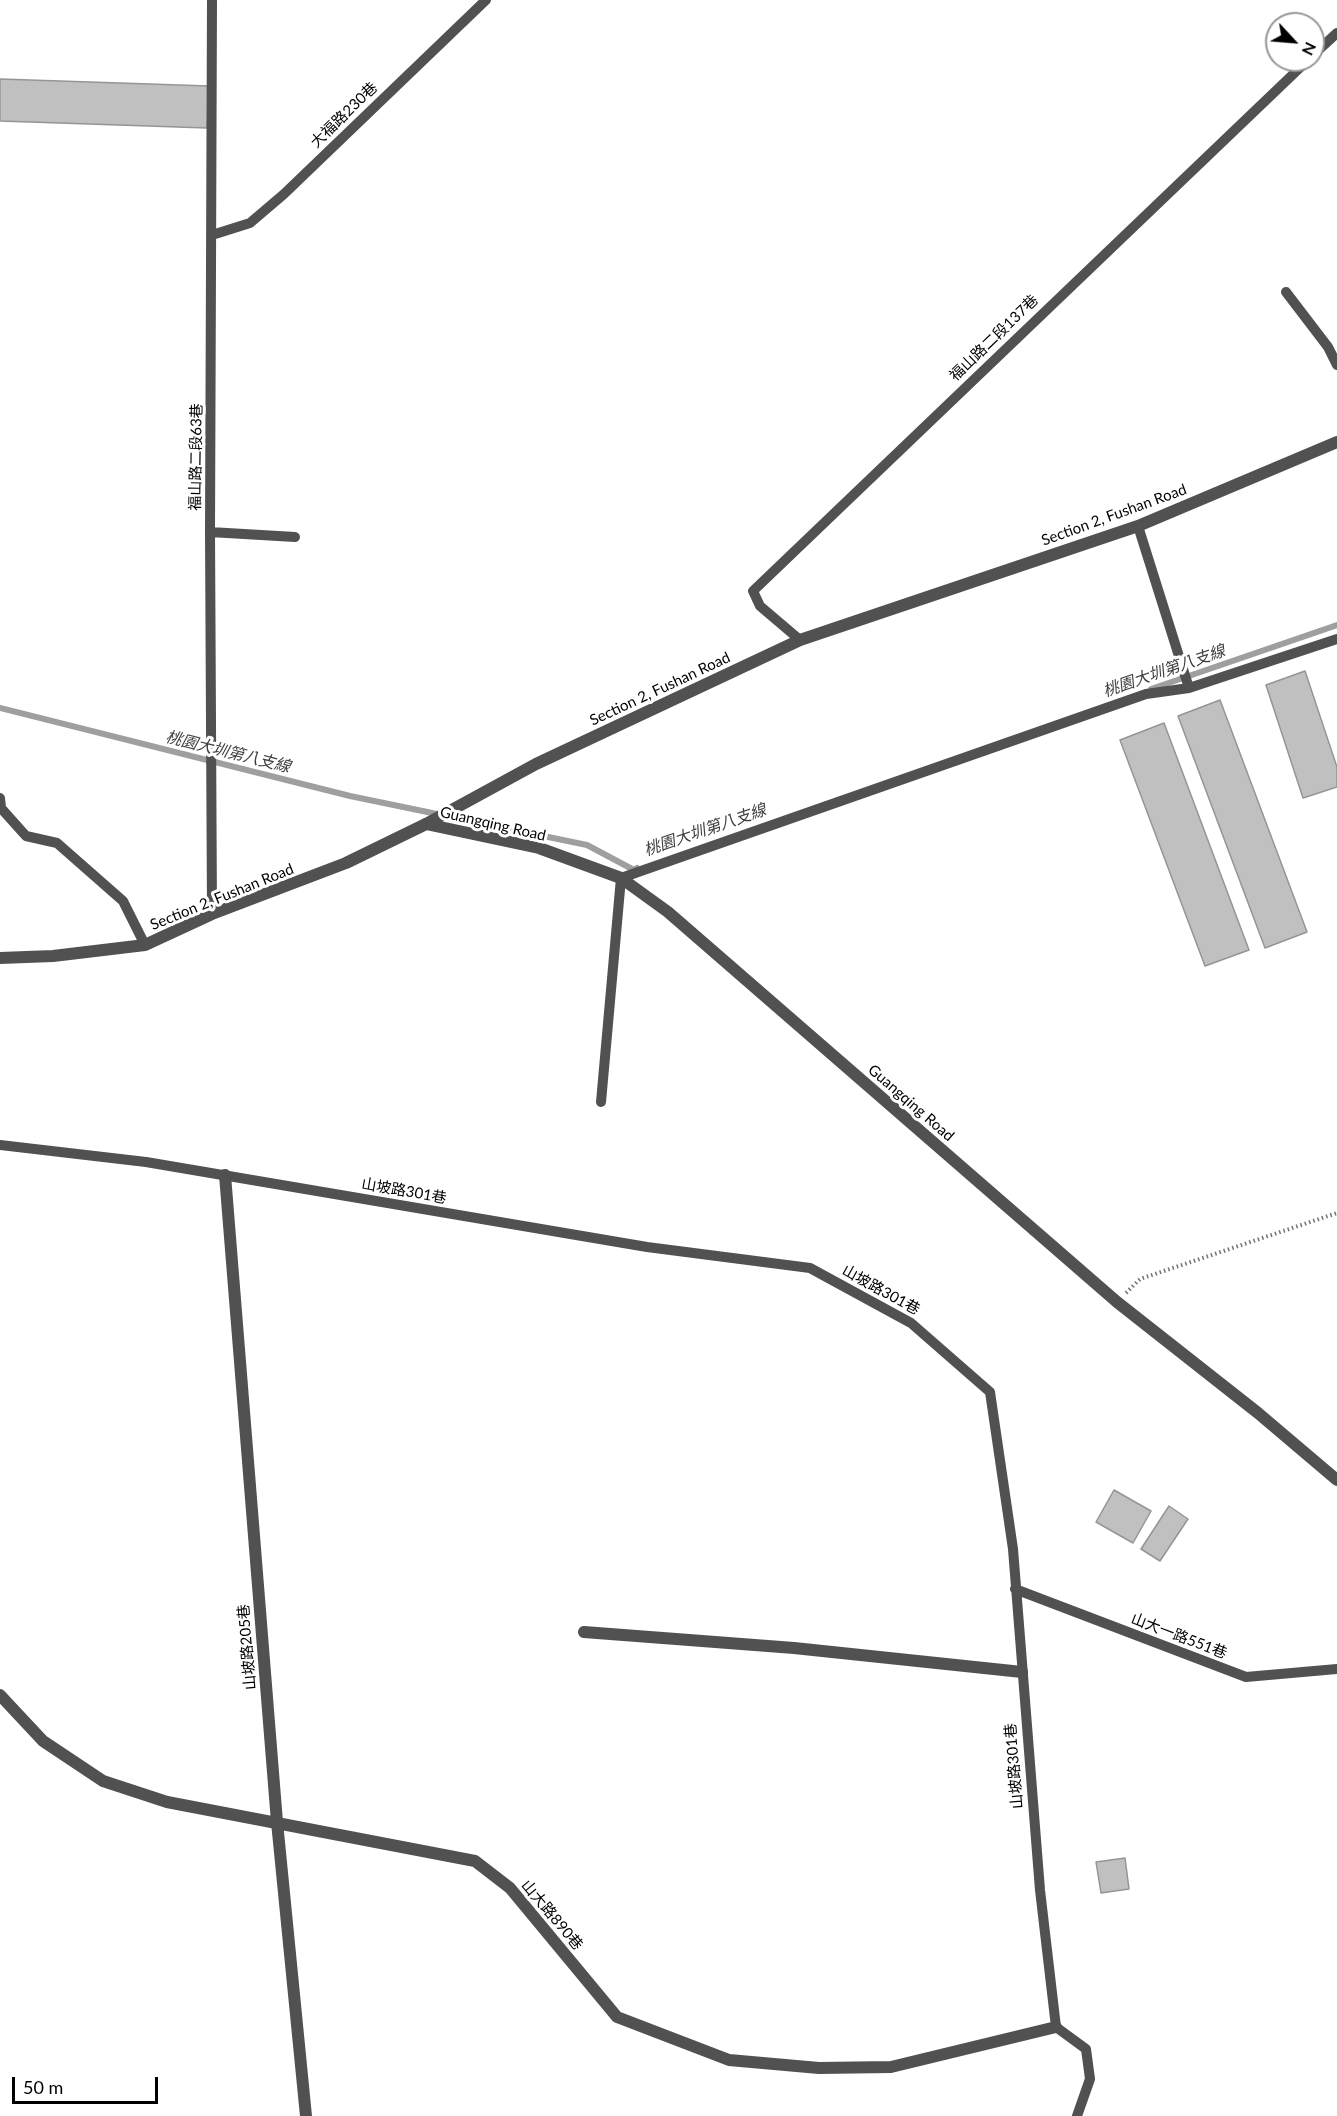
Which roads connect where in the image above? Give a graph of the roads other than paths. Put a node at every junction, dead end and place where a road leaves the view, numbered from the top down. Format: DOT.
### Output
graph roads {
  1 [pos="212,0"];
  2 [pos="486,0"];
  3 [pos="1337,33"];
  4 [pos="1325,44"];
  5 [pos="1295,72"];
  6 [pos="212,235"];
  7 [pos="1286,292"];
  8 [pos="1337,365"];
  9 [pos="1337,442"];
  10 [pos="1138,526"];
  11 [pos="210,532"];
  12 [pos="295,537"];
  13 [pos="1337,639"];
  14 [pos="800,640"];
  15 [pos="1189,688"];
  16 [pos="0,798"];
  17 [pos="426,824"];
  18 [pos="621,879"];
  19 [pos="212,915"];
  20 [pos="145,945"];
  21 [pos="0,958"];
  22 [pos="601,1102"];
  23 [pos="0,1145"];
  24 [pos="225,1175"];
  25 [pos="1337,1480"];
  26 [pos="1015,1590"];
  27 [pos="584,1632"];
  28 [pos="1337,1669"];
  29 [pos="1022,1672"];
  30 [pos="0,1695"];
  31 [pos="277,1822"];
  32 [pos="1056,2028"];
  33 [pos="306,2116"];
  34 [pos="1077,2116"];
  1 -- 6 [label="lane, 福山路二段63巷"];
  2 -- 6 [label="lane, 大福路230巷"];
  3 -- 4 [label="lane"];
  5 -- 14 [label="lane, 福山路二段137巷"];
  6 -- 11 [label="lane, 福山路二段63巷"];
  7 -- 8 [label="lane"];
  9 -- 10 [label="street, Section 2, Fushan Road"];
  10 -- 14 [label="street, Section 2, Fushan Road"];
  10 -- 15 [label="lane"];
  11 -- 12 [label="lane"];
  11 -- 19 [label="lane, 福山路二段63巷"];
  13 -- 15 [label="lane"];
  14 -- 17 [label="street, Section 2, Fushan Road"];
  15 -- 18 [label="lane"];
  16 -- 20 [label="lane"];
  17 -- 18 [label="street, Guangqing Road"];
  17 -- 19 [label="street, Section 2, Fushan Road"];
  18 -- 22 [label="lane"];
  18 -- 25 [label="street, Guangqing Road"];
  19 -- 20 [label="street, Section 2, Fushan Road"];
  20 -- 21 [label="street, Section 2, Fushan Road"];
  23 -- 24 [label="lane, 山坡路301巷"];
  24 -- 26 [label="lane, 山坡路301巷"];
  24 -- 31 [label="street, 山坡路205巷"];
  26 -- 28 [label="lane, 山大一路551巷"];
  26 -- 29 [label="lane, 山坡路301巷"];
  27 -- 29 [label="street"];
  29 -- 32 [label="lane, 山坡路301巷"];
  30 -- 31 [label="street, 山大路890巷"];
  31 -- 32 [label="street, 山大路890巷"];
  31 -- 33 [label="street, 山坡路205巷"];
  32 -- 34 [label="lane"];
}
